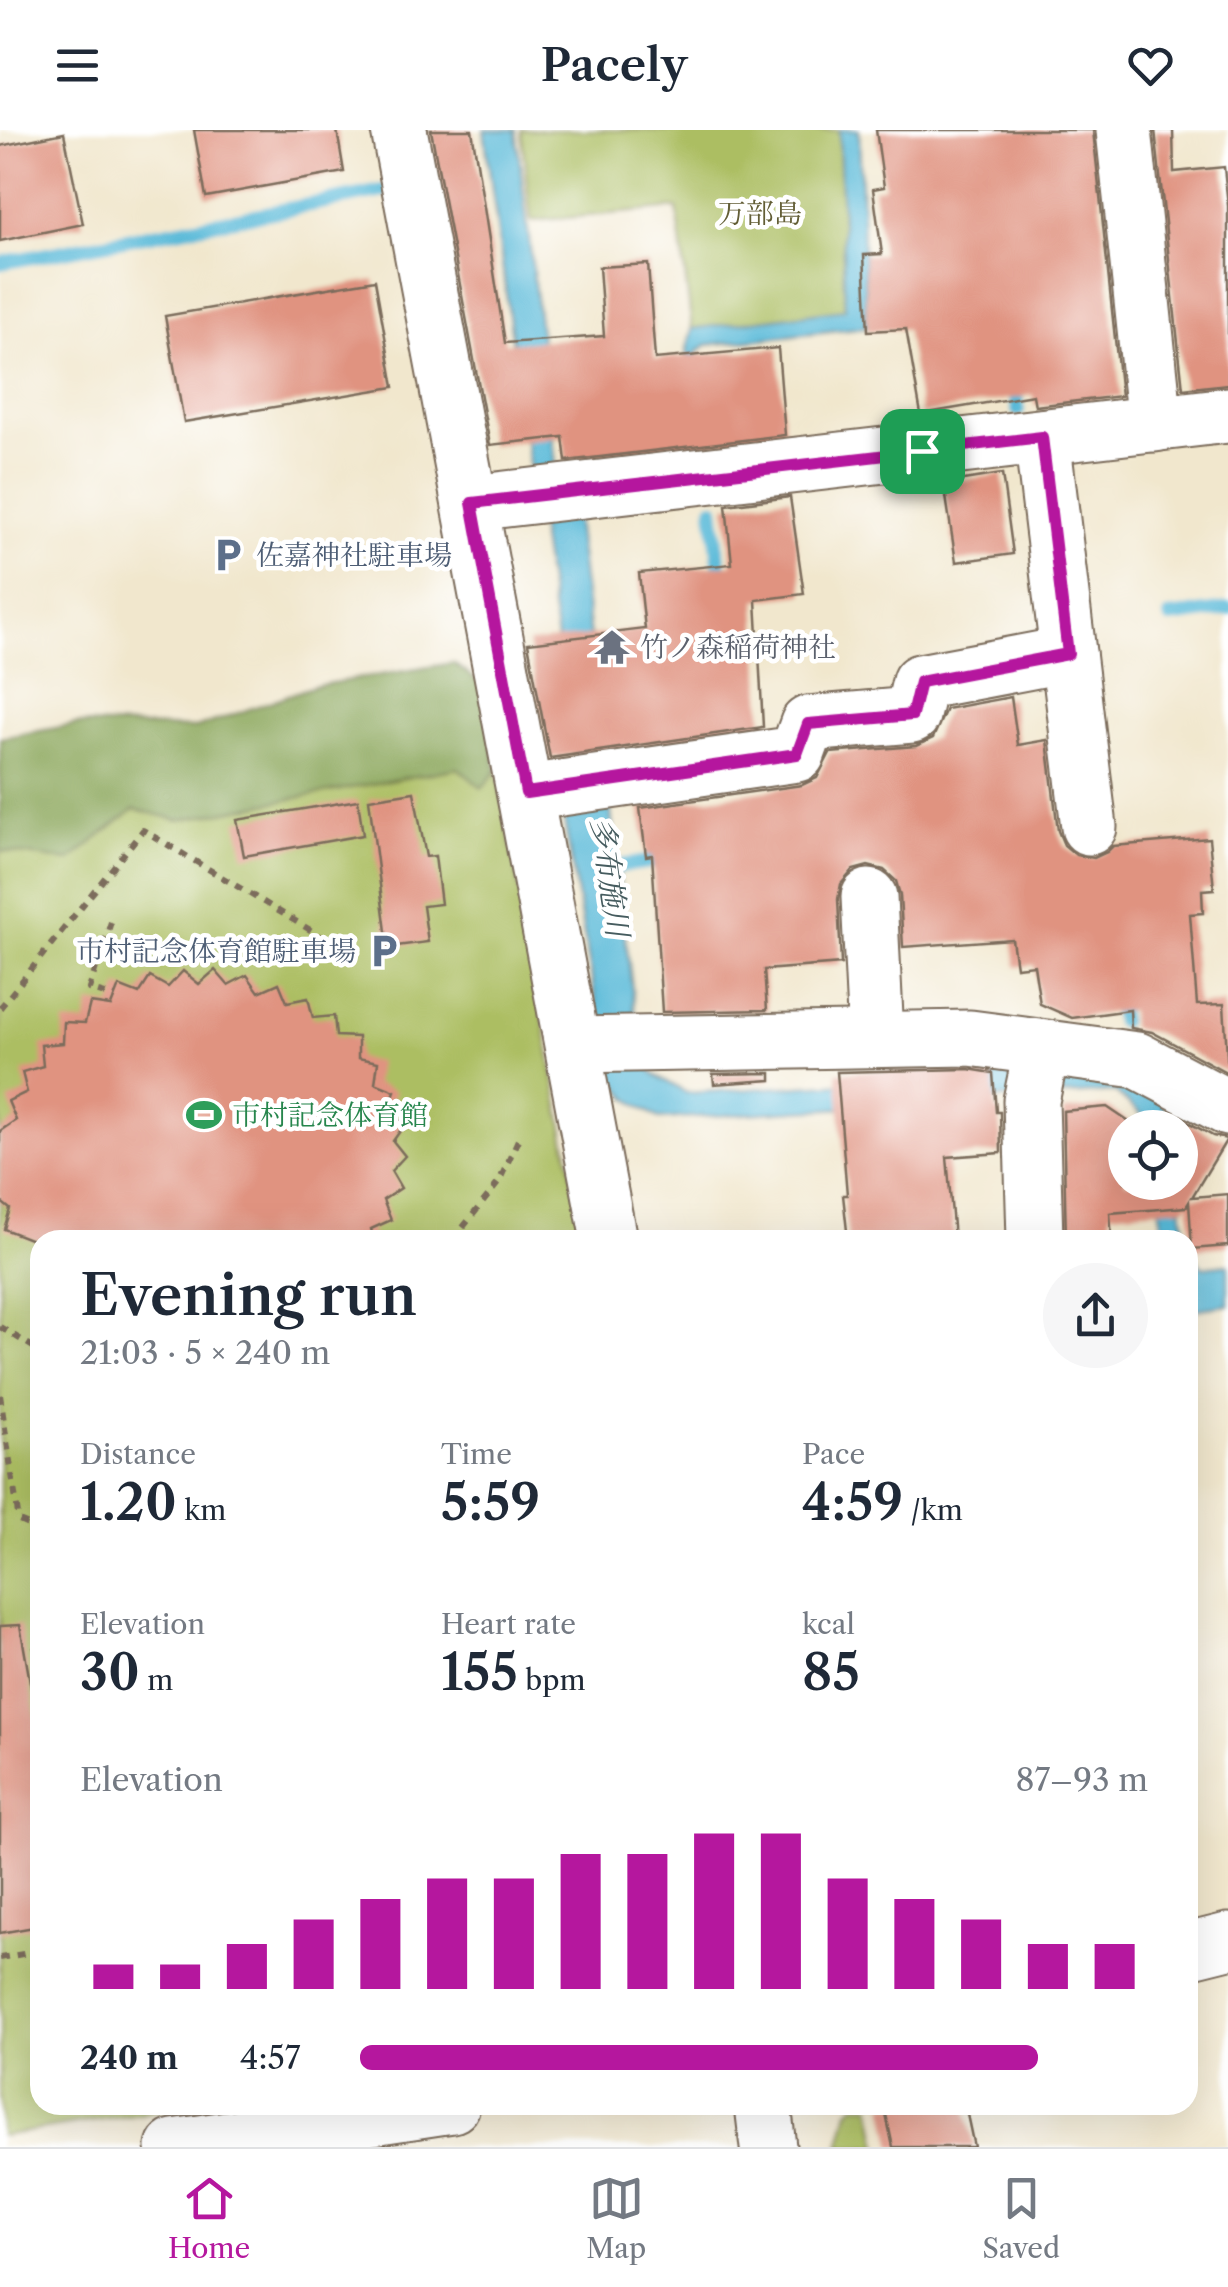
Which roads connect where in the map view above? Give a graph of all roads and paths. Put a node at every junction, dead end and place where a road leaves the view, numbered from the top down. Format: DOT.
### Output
graph roads {
  1 [pos="400,130"];
  2 [pos="1124,130"];
  3 [pos="1228,415"];
  4 [pos="1155,424"];
  5 [pos="1042,437"];
  6 [pos="517,498"];
  7 [pos="1068,654"];
  8 [pos="569,786"];
  9 [pos="1089,827"];
  10 [pos="869,897"];
  11 [pos="111,922"];
  12 [pos="328,940"];
  13 [pos="115,997"];
  14 [pos="0,1008"];
  15 [pos="876,1037"];
  16 [pos="604,1044"];
  17 [pos="1042,1048"];
  18 [pos="1228,1108"];
  19 [pos="522,1132"];
  20 [pos="461,1230"];
  21 [pos="609,1230"];
  22 [pos="1035,1230"];
  23 [pos="0,1328"];
  24 [pos="30,1345"];
  25 [pos="0,1395"];
  26 [pos="3,1440"];
  27 [pos="30,1526"];
  28 [pos="1228,1941"];
  29 [pos="1198,1948"];
  30 [pos="30,1953"];
  31 [pos="0,1958"];
  32 [pos="386,2115"];
  33 [pos="764,2115"];
  34 [pos="174,2147"];
  35 [pos="768,2147"];
  1 -- 6 [label="street"];
  2 -- 4 [label="street"];
  3 -- 4 [label="street"];
  4 -- 5 [label="street"];
  5 -- 6 [label="street"];
  5 -- 7 [label="street"];
  6 -- 8 [label="street"];
  7 -- 8 [label="street"];
  7 -- 9 [label="street"];
  8 -- 16 [label="street"];
  10 -- 15 [label="street"];
  11 -- 13 [label="path"];
  12 -- 14 [label="path"];
  15 -- 16 [label="street"];
  15 -- 17 [label="street"];
  16 -- 21 [label="street"];
  17 -- 18 [label="street"];
  17 -- 22 [label="street"];
  19 -- 20 [label="path"];
  23 -- 24 [label="path"];
  25 -- 26 [label="path"];
  26 -- 27 [label="path"];
  28 -- 29 [label="street"];
  30 -- 31 [label="path"];
  32 -- 34 [label="street"];
  33 -- 35 [label="street"];
}
